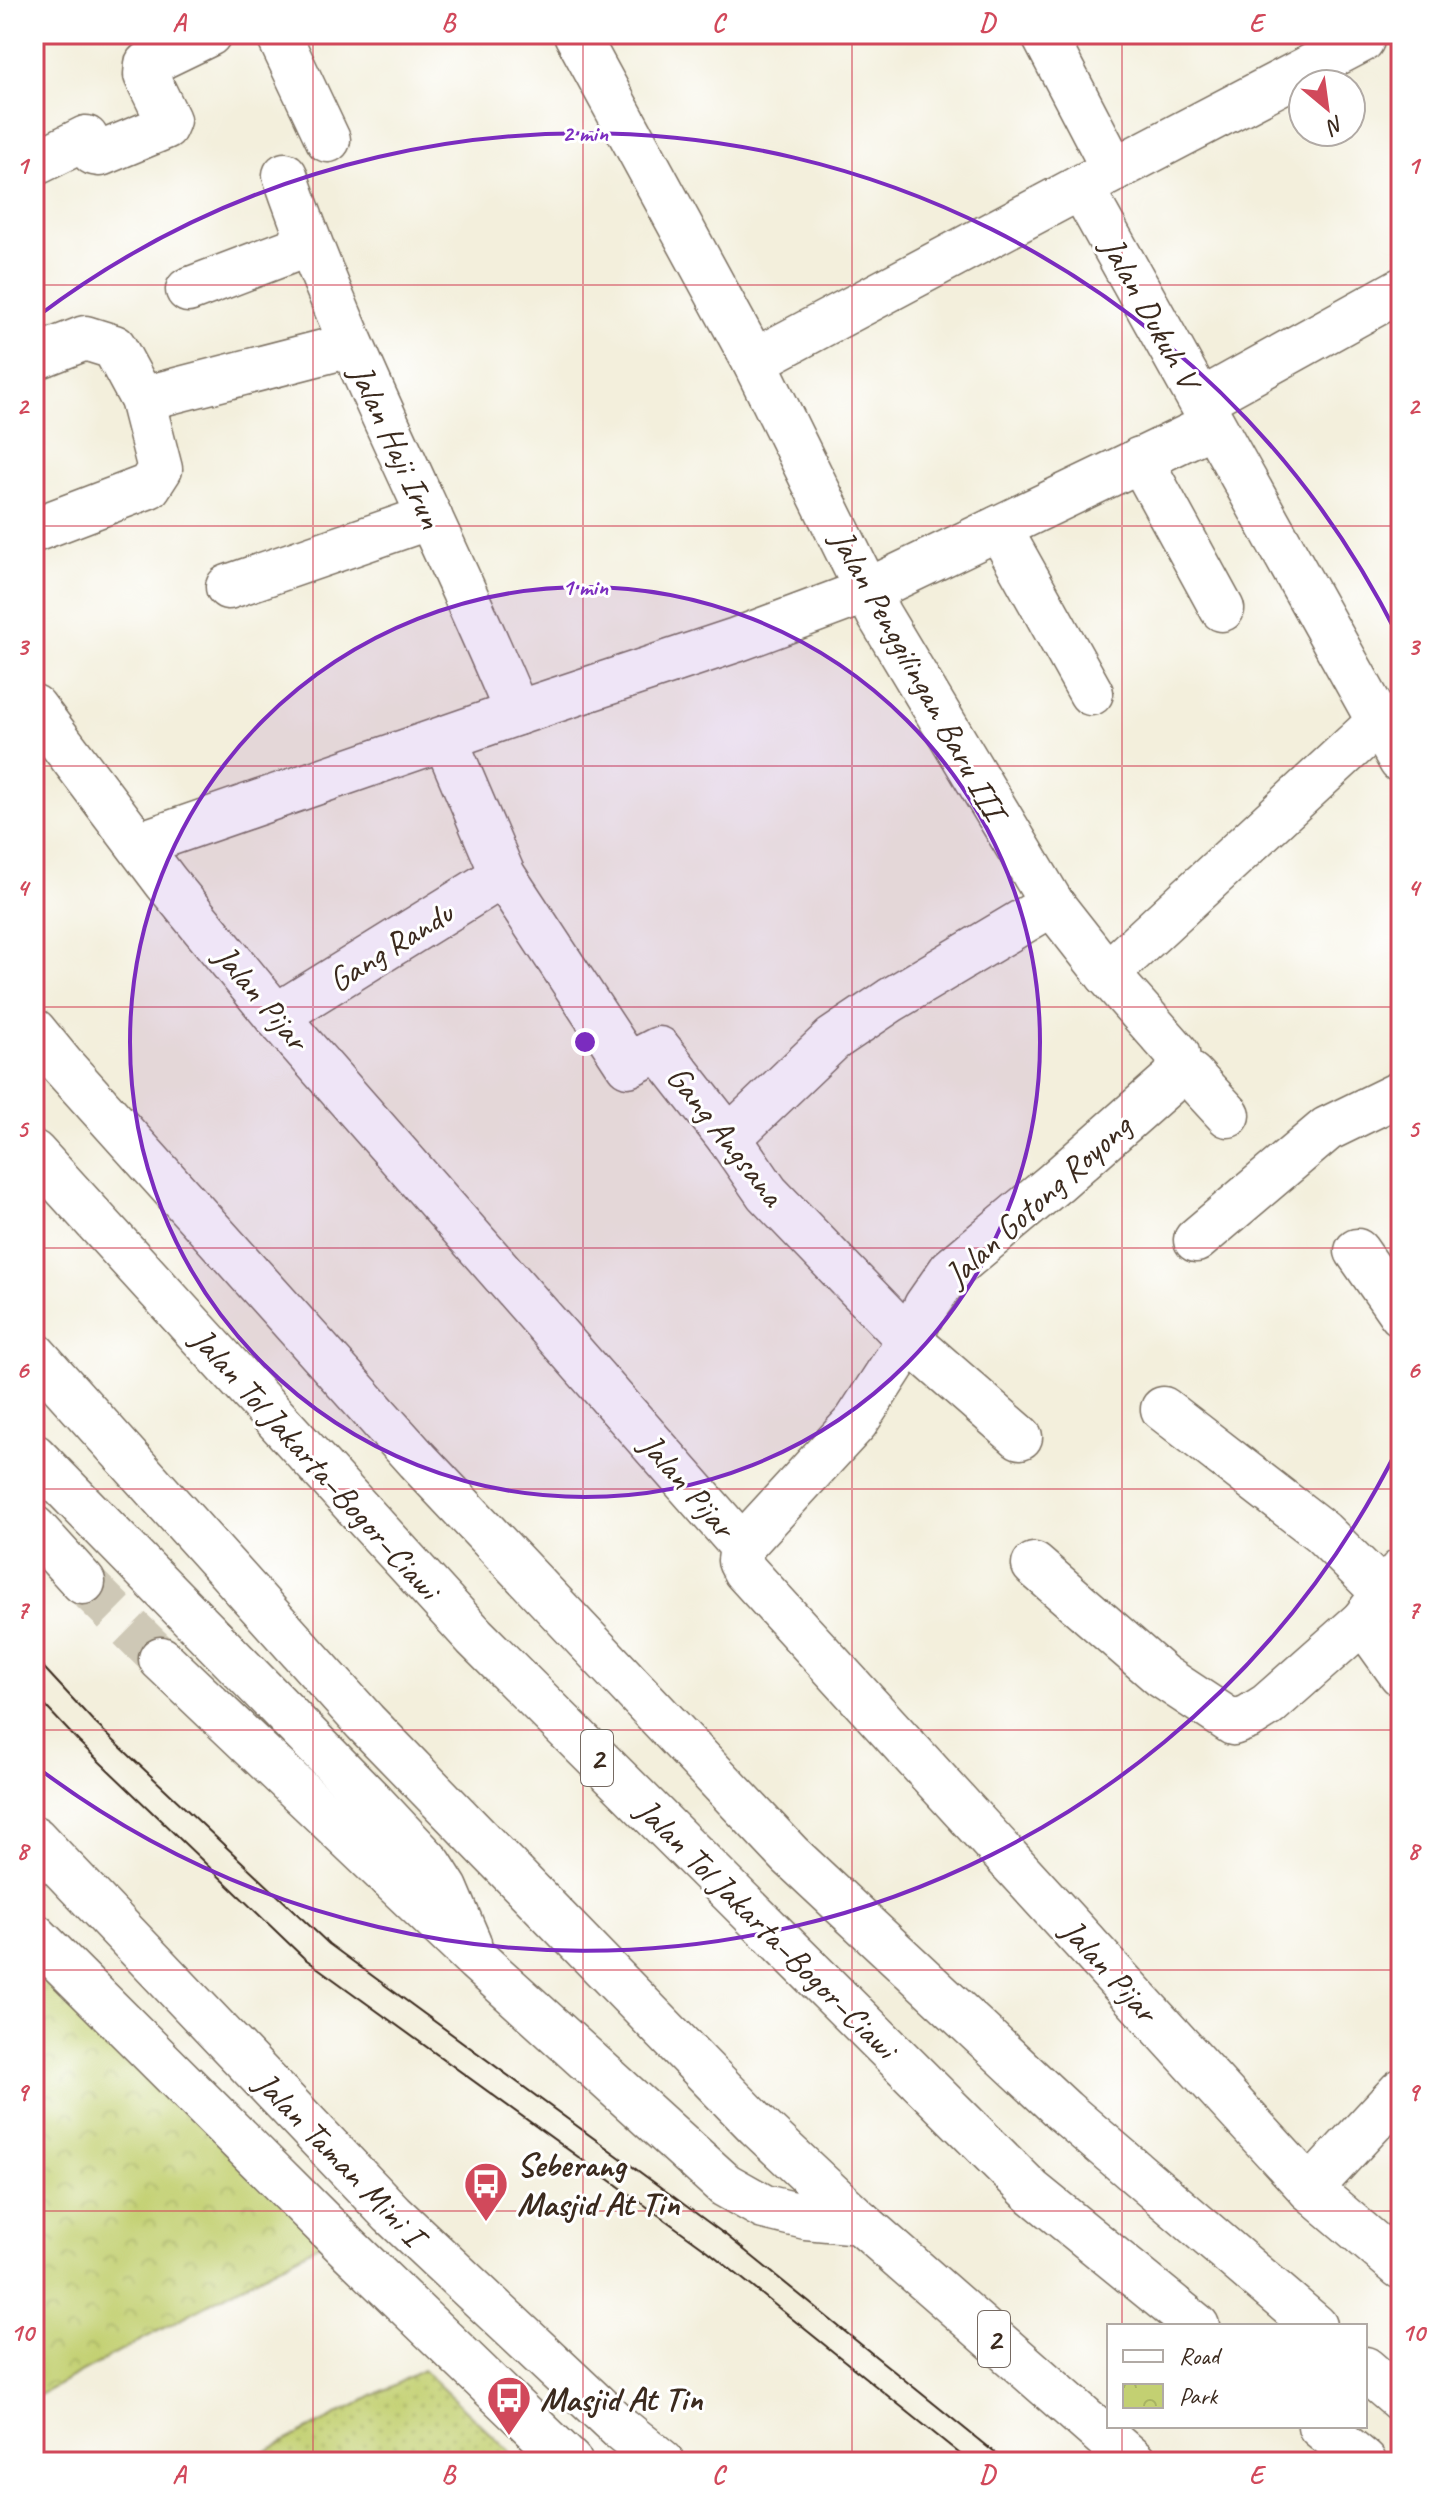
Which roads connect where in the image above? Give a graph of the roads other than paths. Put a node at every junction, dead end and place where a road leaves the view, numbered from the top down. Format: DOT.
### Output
graph roads {
  1 [pos="209,34"];
  2 [pos="278,34"];
  3 [pos="576,34"];
  4 [pos="1043,34"];
  5 [pos="1365,36"];
  6 [pos="328,140"];
  7 [pos="34,164"];
  8 [pos="285,175"];
  9 [pos="1098,178"];
  10 [pos="309,244"];
  11 [pos="188,290"];
  12 [pos="1401,290"];
  13 [pos="351,345"];
  14 [pos="34,358"];
  15 [pos="754,361"];
  16 [pos="142,399"];
  17 [pos="1207,413"];
  18 [pos="1140,459"];
  19 [pos="430,517"];
  20 [pos="999,528"];
  21 [pos="34,530"];
  22 [pos="228,587"];
  23 [pos="867,591"];
  24 [pos="1222,609"];
  25 [pos="1091,693"];
  26 [pos="34,707"];
  27 [pos="517,713"];
  28 [pos="1379,722"];
  29 [pos="445,739"];
  30 [pos="1401,761"];
  31 [pos="139,844"];
  32 [pos="503,875"];
  33 [pos="1052,904"];
  34 [pos="1107,974"];
  35 [pos="276,1016"];
  36 [pos="34,1031"];
  37 [pos="1179,1066"];
  38 [pos="1401,1093"];
  39 [pos="1228,1115"];
  40 [pos="729,1138"];
  41 [pos="34,1153"];
  42 [pos="1196,1240"];
  43 [pos="1357,1251"];
  44 [pos="1401,1314"];
  45 [pos="909,1340"];
  46 [pos="34,1354"];
  47 [pos="1163,1409"];
  48 [pos="1020,1437"];
  49 [pos="34,1456"];
  50 [pos="34,1528"];
  51 [pos="742,1546"];
  52 [pos="1034,1565"];
  53 [pos="83,1582"];
  54 [pos="1382,1594"];
  55 [pos="161,1659"];
  56 [pos="1401,1674"];
  57 [pos="34,1838"];
  58 [pos="34,1935"];
  59 [pos="477,1960"];
  60 [pos="1401,2091"];
  61 [pos="1310,2189"];
  62 [pos="860,2222"];
  63 [pos="1401,2267"];
  64 [pos="1195,2324"];
  65 [pos="1313,2324"];
  66 [pos="1367,2371"];
  67 [pos="1401,2400"];
  68 [pos="1322,2428"];
  69 [pos="570,2462"];
  70 [pos="662,2462"];
  71 [pos="1134,2462"];
  72 [pos="1364,2462"];
  1 -- 7 [label="main road"];
  2 -- 6 [label="main road"];
  3 -- 15 [label="main road, Jalan Penggilingan Baru III"];
  4 -- 9 [label="main road, Jalan Dukuh V"];
  5 -- 9 [label="main road"];
  8 -- 10 [label="main road, Jalan Haji Irun"];
  9 -- 15 [label="main road"];
  9 -- 17 [label="main road, Jalan Dukuh V"];
  10 -- 11 [label="main road"];
  10 -- 13 [label="main road, Jalan Haji Irun"];
  12 -- 17 [label="main road"];
  13 -- 16 [label="main road"];
  13 -- 19 [label="main road, Jalan Haji Irun"];
  14 -- 16 [label="main road"];
  15 -- 23 [label="main road, Jalan Penggilingan Baru III"];
  16 -- 21 [label="main road"];
  17 -- 18 [label="main road"];
  17 -- 28 [label="main road, Jalan Dukuh V"];
  18 -- 20 [label="main road"];
  18 -- 24 [label="main road"];
  19 -- 22 [label="main road"];
  19 -- 27 [label="main road, Jalan Haji Irun"];
  20 -- 23 [label="main road"];
  20 -- 25 [label="main road"];
  23 -- 27 [label="main road"];
  23 -- 33 [label="main road, Jalan Penggilingan Baru III"];
  26 -- 31 [label="main road, Jalan Pijar"];
  27 -- 29 [label="main road"];
  28 -- 30 [label="main road, Jalan Dukuh V"];
  28 -- 34 [label="main road"];
  29 -- 31 [label="main road"];
  29 -- 32 [label="main road"];
  31 -- 35 [label="main road, Jalan Pijar"];
  32 -- 35 [label="main road, Gang Randu"];
  32 -- 40 [label="main road, Gang Angsana"];
  33 -- 34 [label="main road, Jalan Penggilingan Baru III"];
  33 -- 40 [label="main road"];
  34 -- 37 [label="main road"];
  35 -- 51 [label="main road, Jalan Pijar"];
  36 -- 65 [label="main road"];
  37 -- 39 [label="main road"];
  37 -- 45 [label="main road, Jalan Gotong Royong"];
  38 -- 42 [label="main road"];
  40 -- 45 [label="main road, Gang Angsana"];
  41 -- 64 [label="main road, Jalan Tol Jakarta–Bogor–Ciawi / 2"];
  43 -- 44 [label="main road"];
  45 -- 48 [label="main road, Gang Angsana"];
  45 -- 51 [label="main road, Jalan Gotong Royong"];
  46 -- 62 [label="main road, 2"];
  47 -- 54 [label="main road"];
  49 -- 59 [label="main road"];
  50 -- 53 [label="main road"];
  51 -- 61 [label="main road, Jalan Pijar"];
  52 -- 54 [label="main road"];
  54 -- 56 [label="main road"];
  55 -- 59 [label="main road"];
  57 -- 70 [label="main road, Jalan Taman Mini I"];
  58 -- 69 [label="main road, Jalan Taman Mini I"];
  59 -- 62 [label="main road"];
  60 -- 61 [label="main road"];
  61 -- 63 [label="main road, Jalan Pijar"];
  62 -- 71 [label="main road, 2"];
  66 -- 67 [label="main road"];
  68 -- 72 [label="main road"];
}
